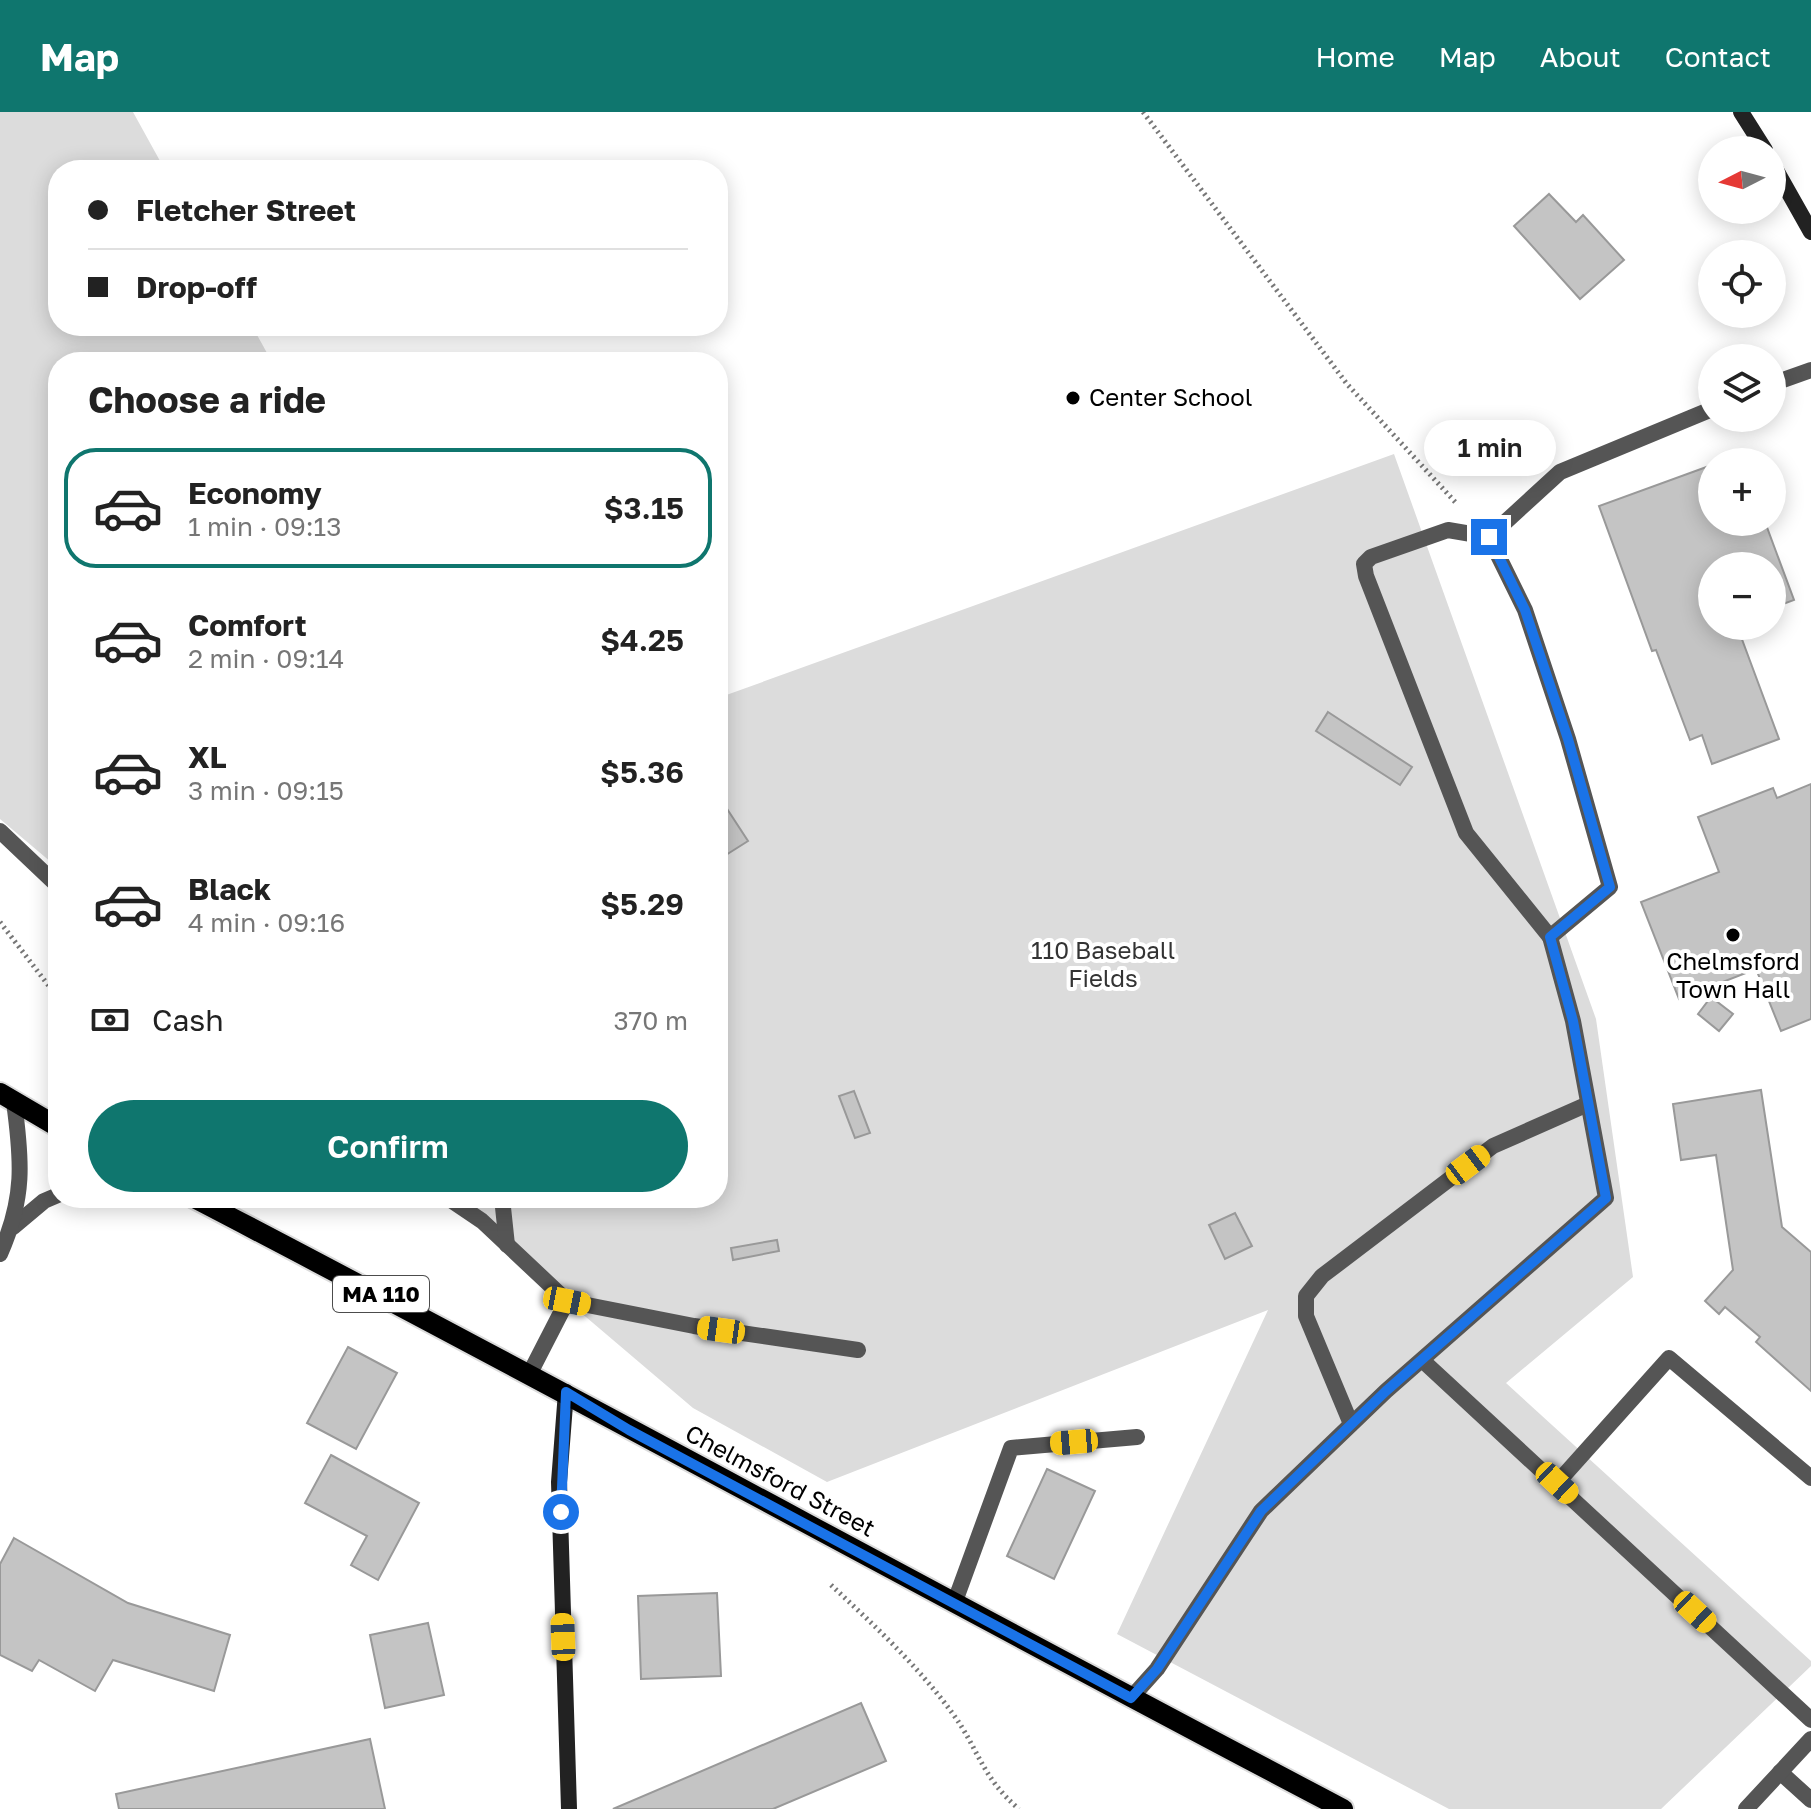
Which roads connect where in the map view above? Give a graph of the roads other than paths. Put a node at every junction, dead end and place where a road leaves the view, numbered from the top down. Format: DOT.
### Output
graph roads {
  1 [pos="1741,112"];
  2 [pos="1756,136"];
  3 [pos="1786,188"];
  4 [pos="1811,232"];
  5 [pos="1811,370"];
  6 [pos="1786,379"];
  7 [pos="1698,415"];
  8 [pos="1489,537"];
  9 [pos="0,831"];
  10 [pos="48,877"];
  11 [pos="1550,937"];
  12 [pos="7,1098"];
  13 [pos="1588,1104"];
  14 [pos="48,1121"];
  15 [pos="48,1199"];
  16 [pos="213,1208"];
  17 [pos="463,1208"];
  18 [pos="503,1208"];
  19 [pos="13,1227"];
  20 [pos="507,1245"];
  21 [pos="0,1254"];
  22 [pos="567,1301"];
  23 [pos="858,1350"];
  24 [pos="1422,1360"];
  25 [pos="530,1373"];
  26 [pos="566,1392"];
  27 [pos="1351,1424"];
  28 [pos="1137,1437"];
  29 [pos="1811,1478"];
  30 [pos="1557,1483"];
  31 [pos="954,1604"];
  32 [pos="1131,1698"];
  33 [pos="1811,1720"];
  34 [pos="1807,1748"];
  35 [pos="1780,1772"];
  36 [pos="1811,1800"];
  37 [pos="569,1809"];
  38 [pos="1343,1809"];
  39 [pos="1746,1809"];
  1 -- 2 [label="street"];
  3 -- 4 [label="street"];
  5 -- 6 [label="street"];
  7 -- 8 [label="street"];
  8 -- 11 [label="street"];
  8 -- 11 [label="street"];
  9 -- 10 [label="street"];
  11 -- 13 [label="street"];
  12 -- 14 [label="main road"];
  12 -- 19 [label="street"];
  13 -- 24 [label="street"];
  13 -- 27 [label="street"];
  15 -- 19 [label="street"];
  16 -- 25 [label="main road, Chelmsford Street / MA 110"];
  17 -- 20 [label="street"];
  18 -- 20 [label="street"];
  19 -- 21 [label="street"];
  20 -- 22 [label="street"];
  22 -- 23 [label="street"];
  22 -- 25 [label="street"];
  24 -- 27 [label="street"];
  24 -- 30 [label="street"];
  25 -- 26 [label="main road, Chelmsford Street / MA 110"];
  26 -- 31 [label="main road, Chelmsford Street / MA 110"];
  26 -- 37 [label="street"];
  27 -- 32 [label="street"];
  28 -- 31 [label="street"];
  29 -- 30 [label="street"];
  30 -- 33 [label="street"];
  31 -- 32 [label="main road, Chelmsford Street / MA 110"];
  32 -- 38 [label="main road, Chelmsford Street / MA 110"];
  34 -- 35 [label="street"];
  35 -- 36 [label="street"];
  35 -- 39 [label="street"];
}
